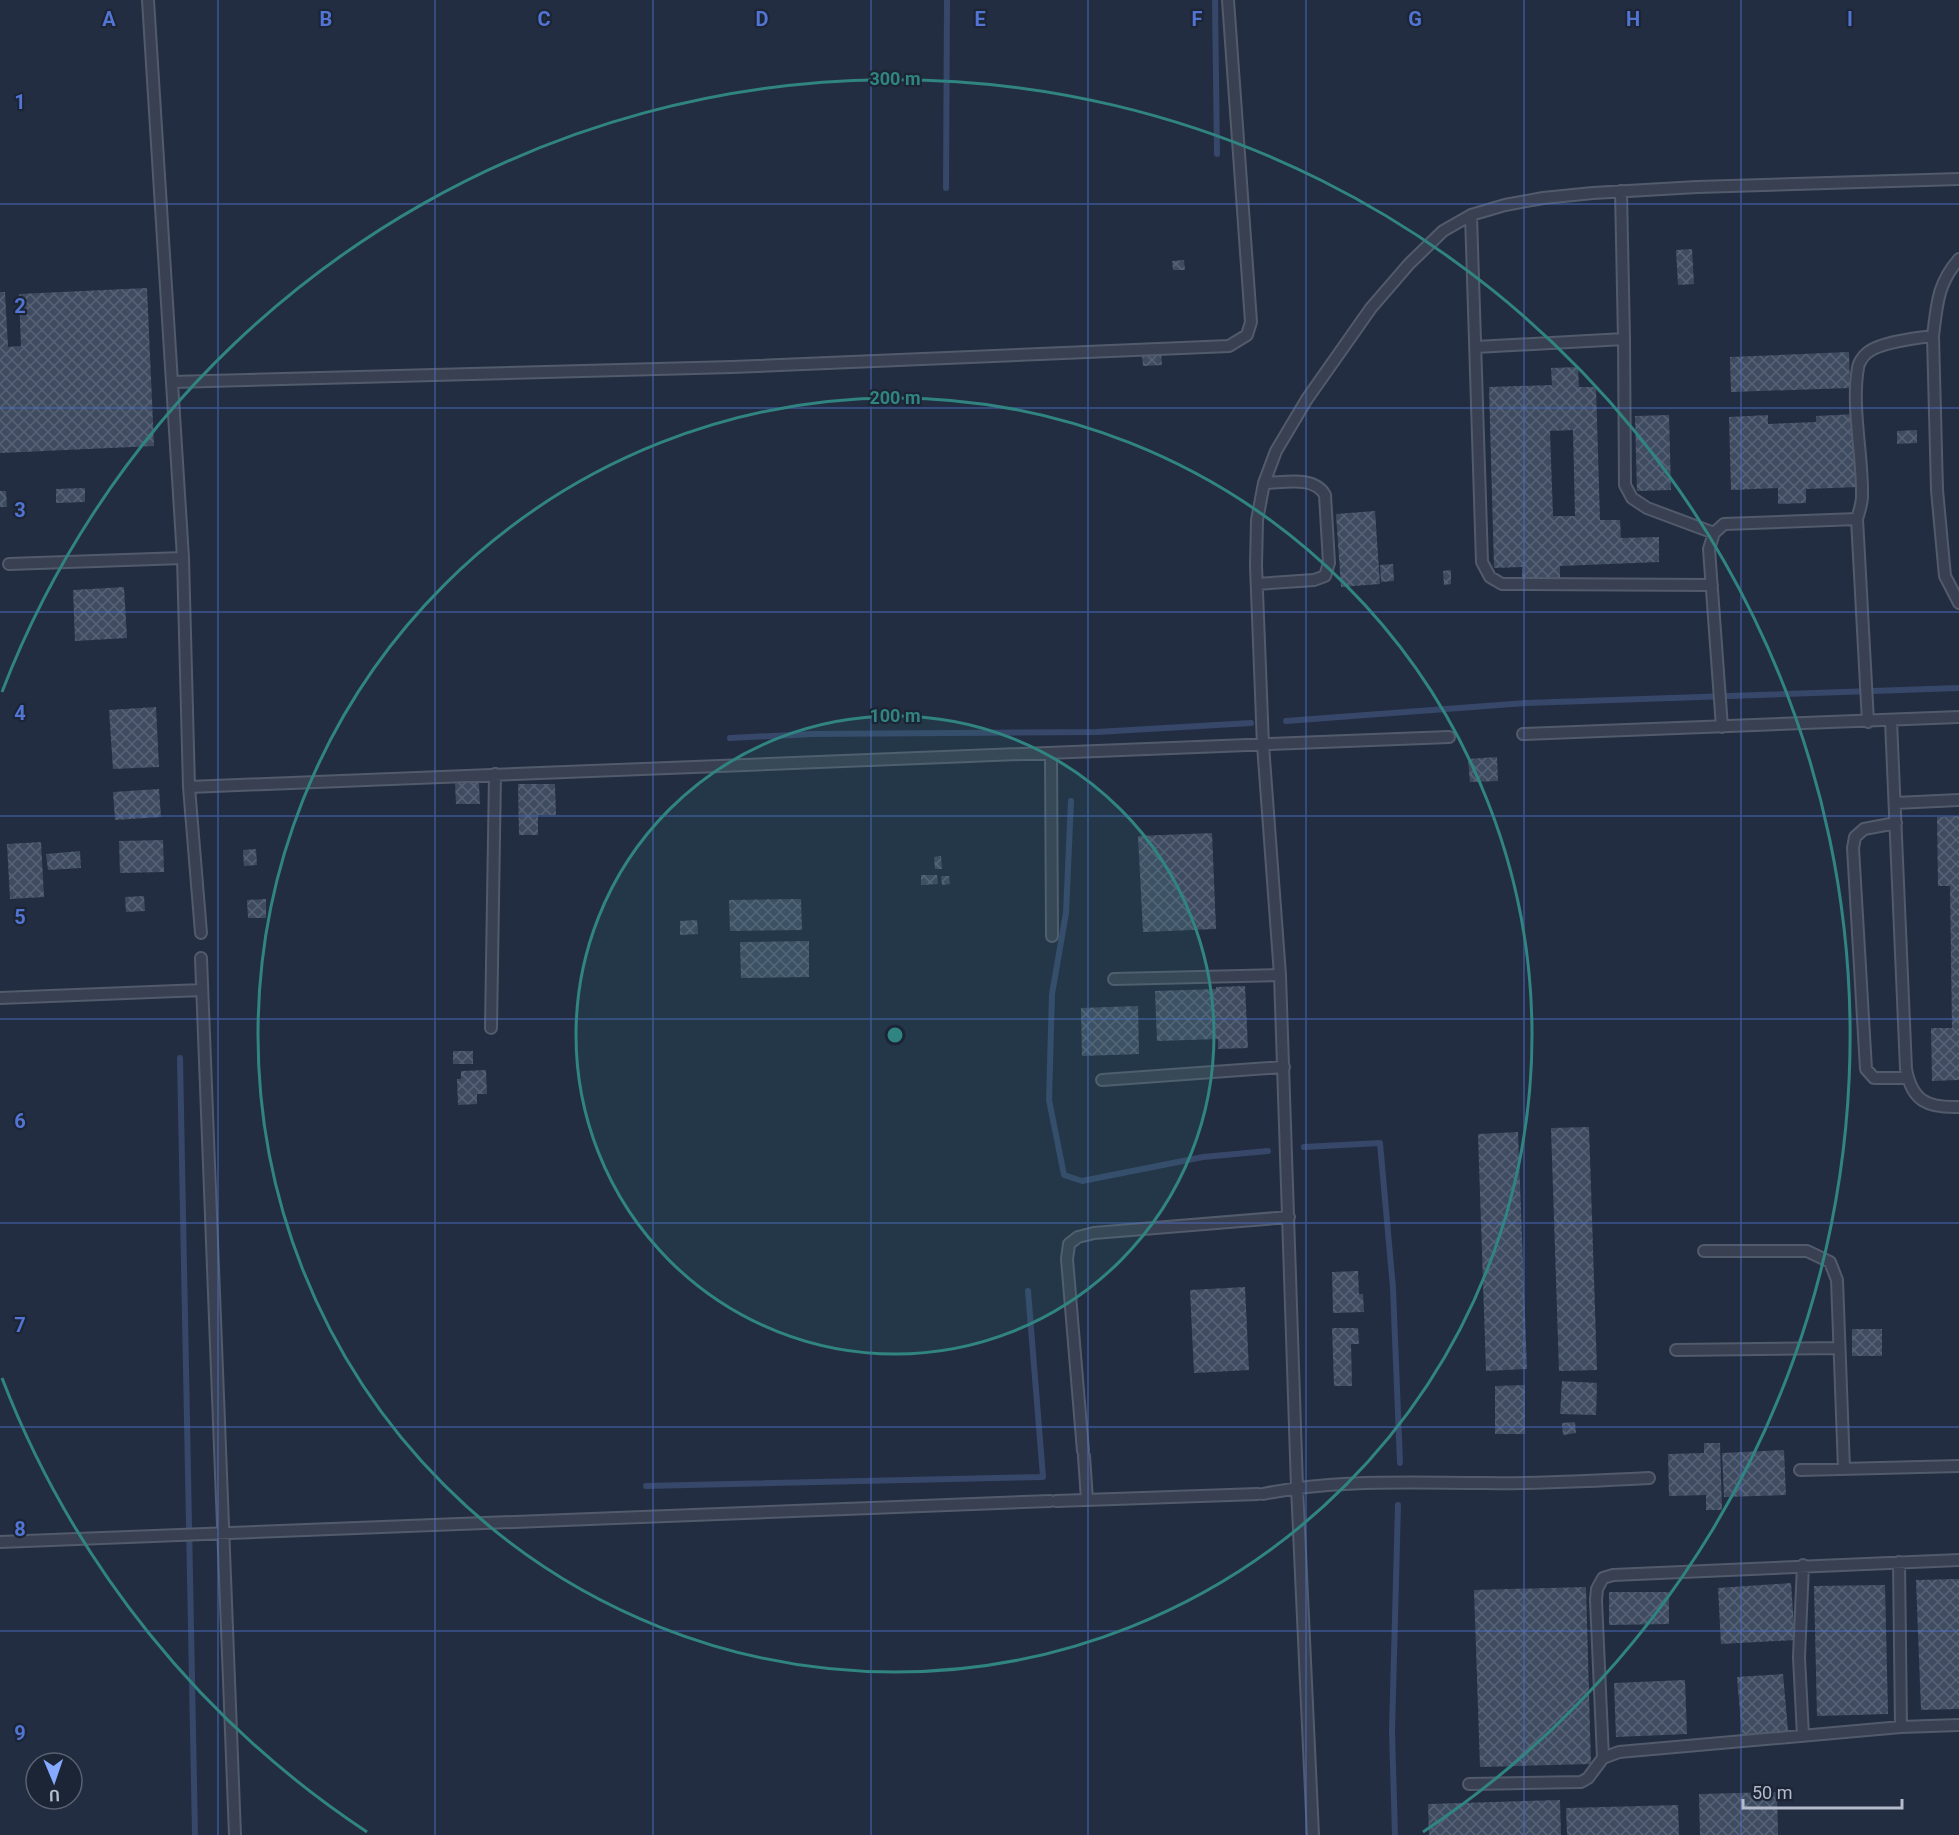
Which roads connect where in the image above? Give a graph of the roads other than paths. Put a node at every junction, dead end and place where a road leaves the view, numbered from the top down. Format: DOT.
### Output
graph roads {
  1 [pos="148,0"];
  2 [pos="1227,0"];
  3 [pos="1959,179"];
  4 [pos="1621,191"];
  5 [pos="1471,215"];
  6 [pos="1959,260"];
  7 [pos="1933,336"];
  8 [pos="1624,339"];
  9 [pos="1476,348"];
  10 [pos="172,382"];
  11 [pos="1264,483"];
  12 [pos="1857,519"];
  13 [pos="1714,533"];
  14 [pos="183,558"];
  15 [pos="9,564"];
  16 [pos="1257,584"];
  17 [pos="1712,585"];
  18 [pos="1959,603"];
  19 [pos="1959,717"];
  20 [pos="1891,721"];
  21 [pos="1868,722"];
  22 [pos="1722,727"];
  23 [pos="1523,734"];
  24 [pos="1449,737"];
  25 [pos="1263,745"];
  26 [pos="1051,753"];
  27 [pos="495,774"];
  28 [pos="189,788"];
  29 [pos="1959,800"];
  30 [pos="1895,803"];
  31 [pos="1896,823"];
  32 [pos="201,933"];
  33 [pos="1052,936"];
  34 [pos="201,958"];
  35 [pos="1280,975"];
  36 [pos="1114,979"];
  37 [pos="202,990"];
  38 [pos="0,998"];
  39 [pos="491,1028"];
  40 [pos="1284,1067"];
  41 [pos="1908,1078"];
  42 [pos="1102,1080"];
  43 [pos="1959,1107"];
  44 [pos="1289,1217"];
  45 [pos="1704,1251"];
  46 [pos="1839,1348"];
  47 [pos="1676,1350"];
  48 [pos="1959,1466"];
  49 [pos="1844,1469"];
  50 [pos="1800,1470"];
  51 [pos="1649,1478"];
  52 [pos="1297,1487"];
  53 [pos="1087,1500"];
  54 [pos="223,1534"];
  55 [pos="0,1542"];
  56 [pos="1959,1560"];
  57 [pos="1899,1562"];
  58 [pos="1803,1565"];
  59 [pos="1959,1725"];
  60 [pos="1900,1727"];
  61 [pos="1803,1736"];
  62 [pos="1603,1758"];
  63 [pos="1469,1784"];
  64 [pos="235,1835"];
  65 [pos="1313,1835"];
  1 -- 10 [label="lane"];
  2 -- 10 [label="lane"];
  3 -- 4 [label="lane"];
  4 -- 5 [label="lane"];
  4 -- 8 [label="lane"];
  5 -- 9 [label="lane"];
  5 -- 11 [label="lane"];
  6 -- 7 [label="lane"];
  7 -- 12 [label="lane"];
  7 -- 18 [label="lane"];
  8 -- 9 [label="lane"];
  8 -- 13 [label="lane"];
  9 -- 17 [label="lane"];
  10 -- 14 [label="lane"];
  11 -- 16 [label="lane"];
  11 -- 16 [label="lane"];
  12 -- 13 [label="lane"];
  12 -- 21 [label="lane"];
  13 -- 17 [label="lane"];
  14 -- 15 [label="lane"];
  14 -- 28 [label="lane"];
  16 -- 25 [label="lane"];
  17 -- 22 [label="lane"];
  19 -- 20 [label="lane"];
  20 -- 21 [label="lane"];
  20 -- 30 [label="lane"];
  21 -- 22 [label="lane"];
  22 -- 23 [label="lane"];
  24 -- 25 [label="lane"];
  25 -- 26 [label="lane"];
  25 -- 35 [label="lane"];
  26 -- 27 [label="lane"];
  26 -- 33 [label="lane"];
  27 -- 28 [label="lane"];
  27 -- 39 [label="lane"];
  28 -- 32 [label="lane"];
  29 -- 30 [label="lane"];
  30 -- 31 [label="lane"];
  31 -- 41 [label="lane"];
  31 -- 41 [label="lane"];
  34 -- 37 [label="lane"];
  35 -- 36 [label="lane"];
  35 -- 40 [label="lane"];
  37 -- 38 [label="lane"];
  37 -- 54 [label="lane"];
  40 -- 42 [label="lane"];
  40 -- 44 [label="lane"];
  41 -- 43 [label="lane"];
  44 -- 52 [label="lane"];
  44 -- 53 [label="lane"];
  45 -- 46 [label="lane"];
  46 -- 47 [label="lane"];
  46 -- 49 [label="lane"];
  48 -- 49 [label="lane"];
  49 -- 50 [label="lane"];
  51 -- 52 [label="lane"];
  52 -- 53 [label="lane"];
  52 -- 65 [label="lane"];
  53 -- 54 [label="lane"];
  54 -- 55 [label="lane"];
  54 -- 64 [label="lane"];
  56 -- 57 [label="lane"];
  57 -- 58 [label="lane"];
  57 -- 60 [label="lane"];
  58 -- 61 [label="lane"];
  58 -- 62 [label="lane"];
  59 -- 60 [label="lane"];
  60 -- 61 [label="lane"];
  61 -- 62 [label="lane"];
  62 -- 63 [label="lane"];
}
